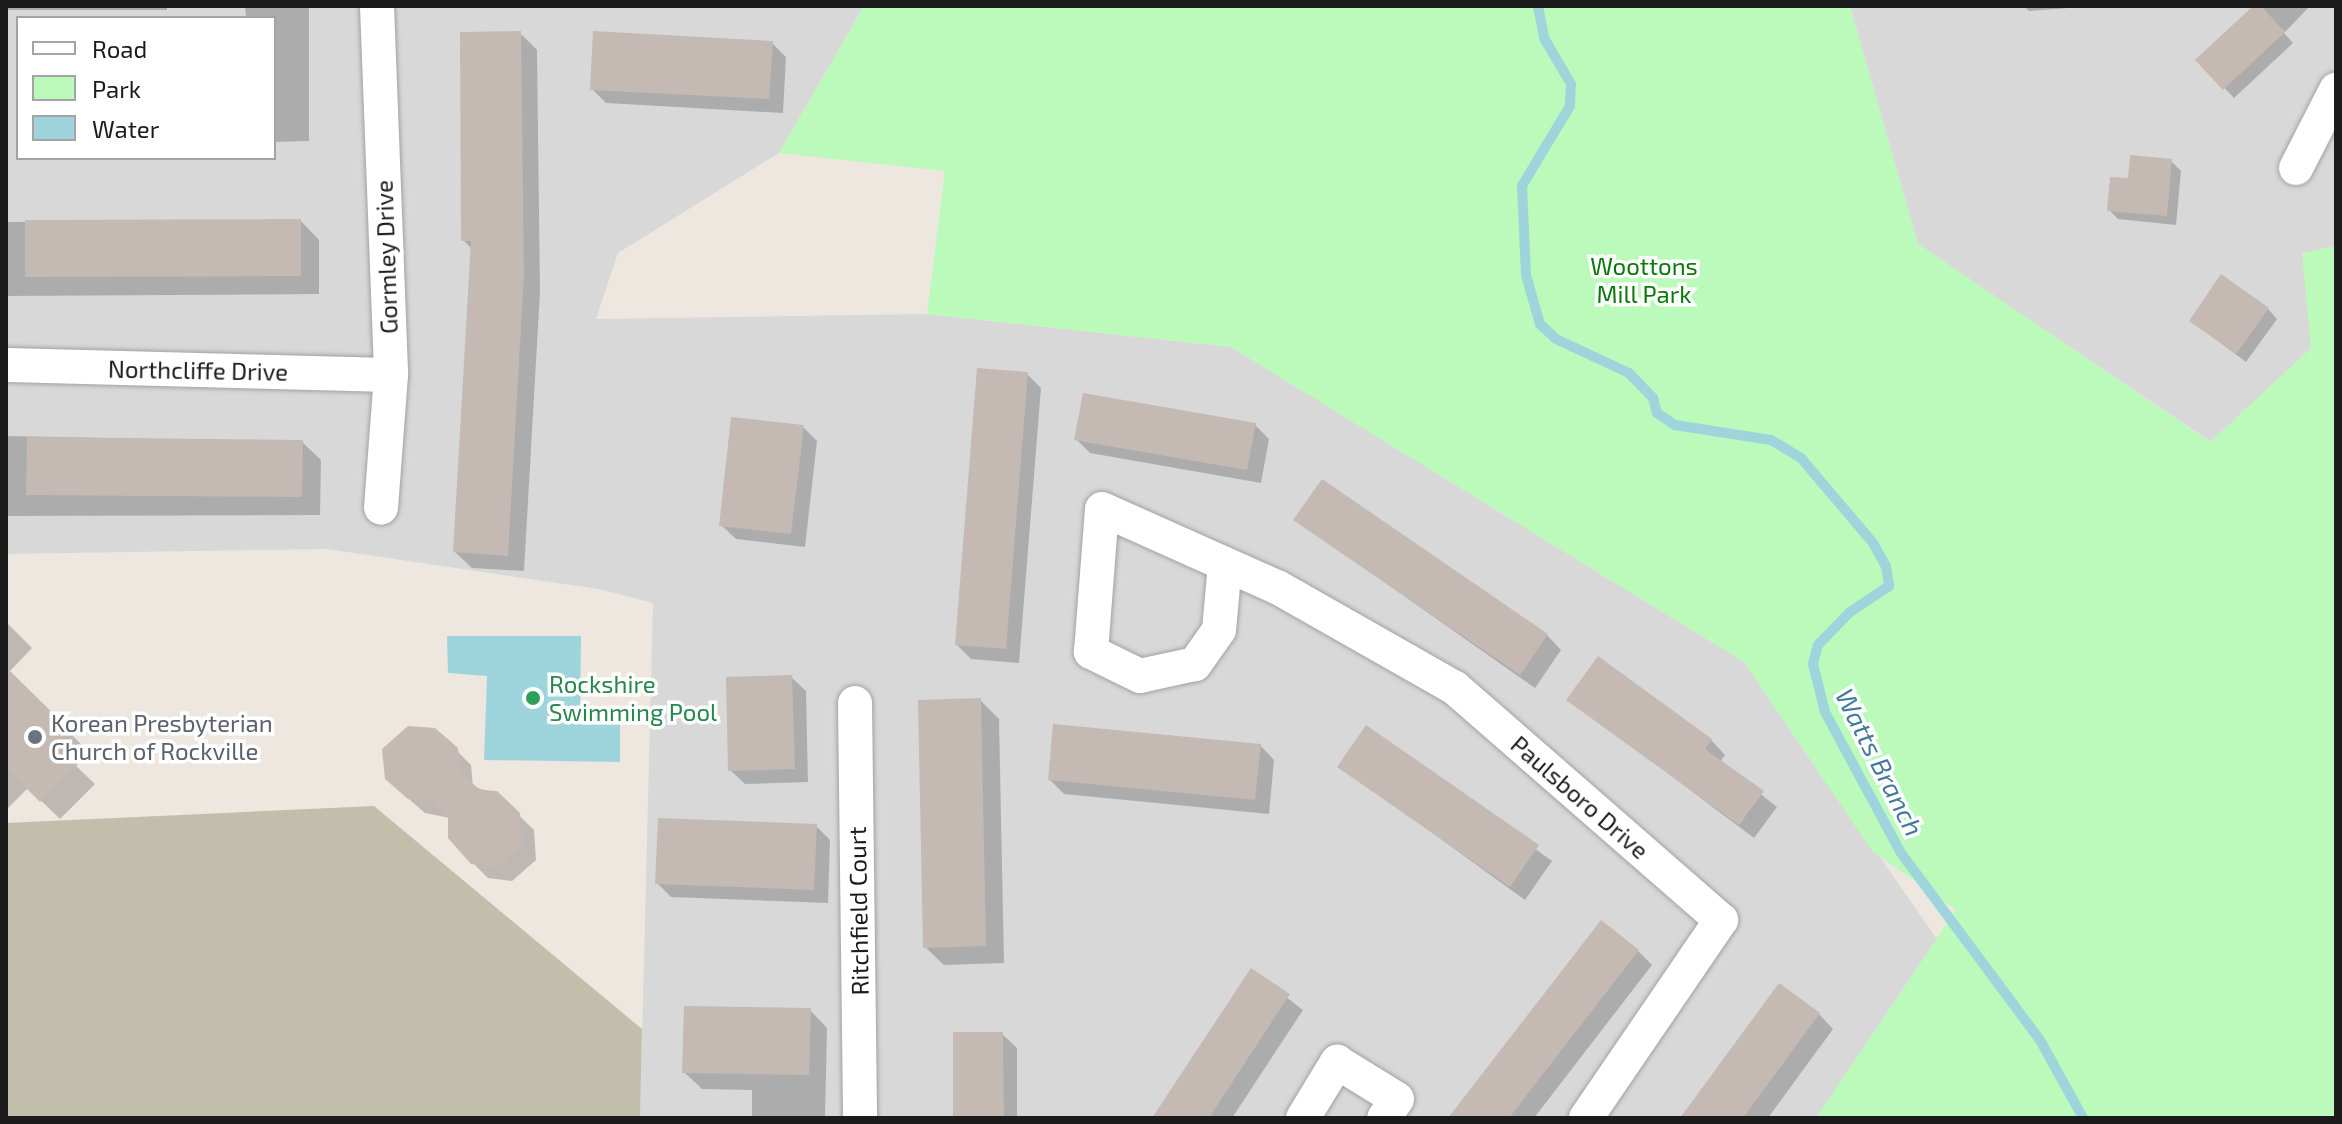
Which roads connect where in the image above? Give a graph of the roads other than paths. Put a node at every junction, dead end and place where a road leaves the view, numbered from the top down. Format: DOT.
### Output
graph roads {
  1 [pos="377,6"];
  2 [pos="2336,90"];
  3 [pos="2296,168"];
  4 [pos="6,365"];
  5 [pos="391,375"];
  6 [pos="381,508"];
  7 [pos="1225,564"];
  8 [pos="855,703"];
  9 [pos="860,1118"];
  10 [pos="1303,1118"];
  11 [pos="1384,1118"];
  12 [pos="1586,1118"];
  1 -- 5 [label="street, Gormley Drive"];
  2 -- 3 [label="street"];
  4 -- 5 [label="street, Northcliffe Drive"];
  5 -- 6 [label="street, Gormley Drive"];
  7 -- 7 [label="street, Paulsboro Drive"];
  7 -- 12 [label="street, Paulsboro Drive"];
  8 -- 9 [label="street, Ritchfield Court"];
  10 -- 11 [label="street"];
}
